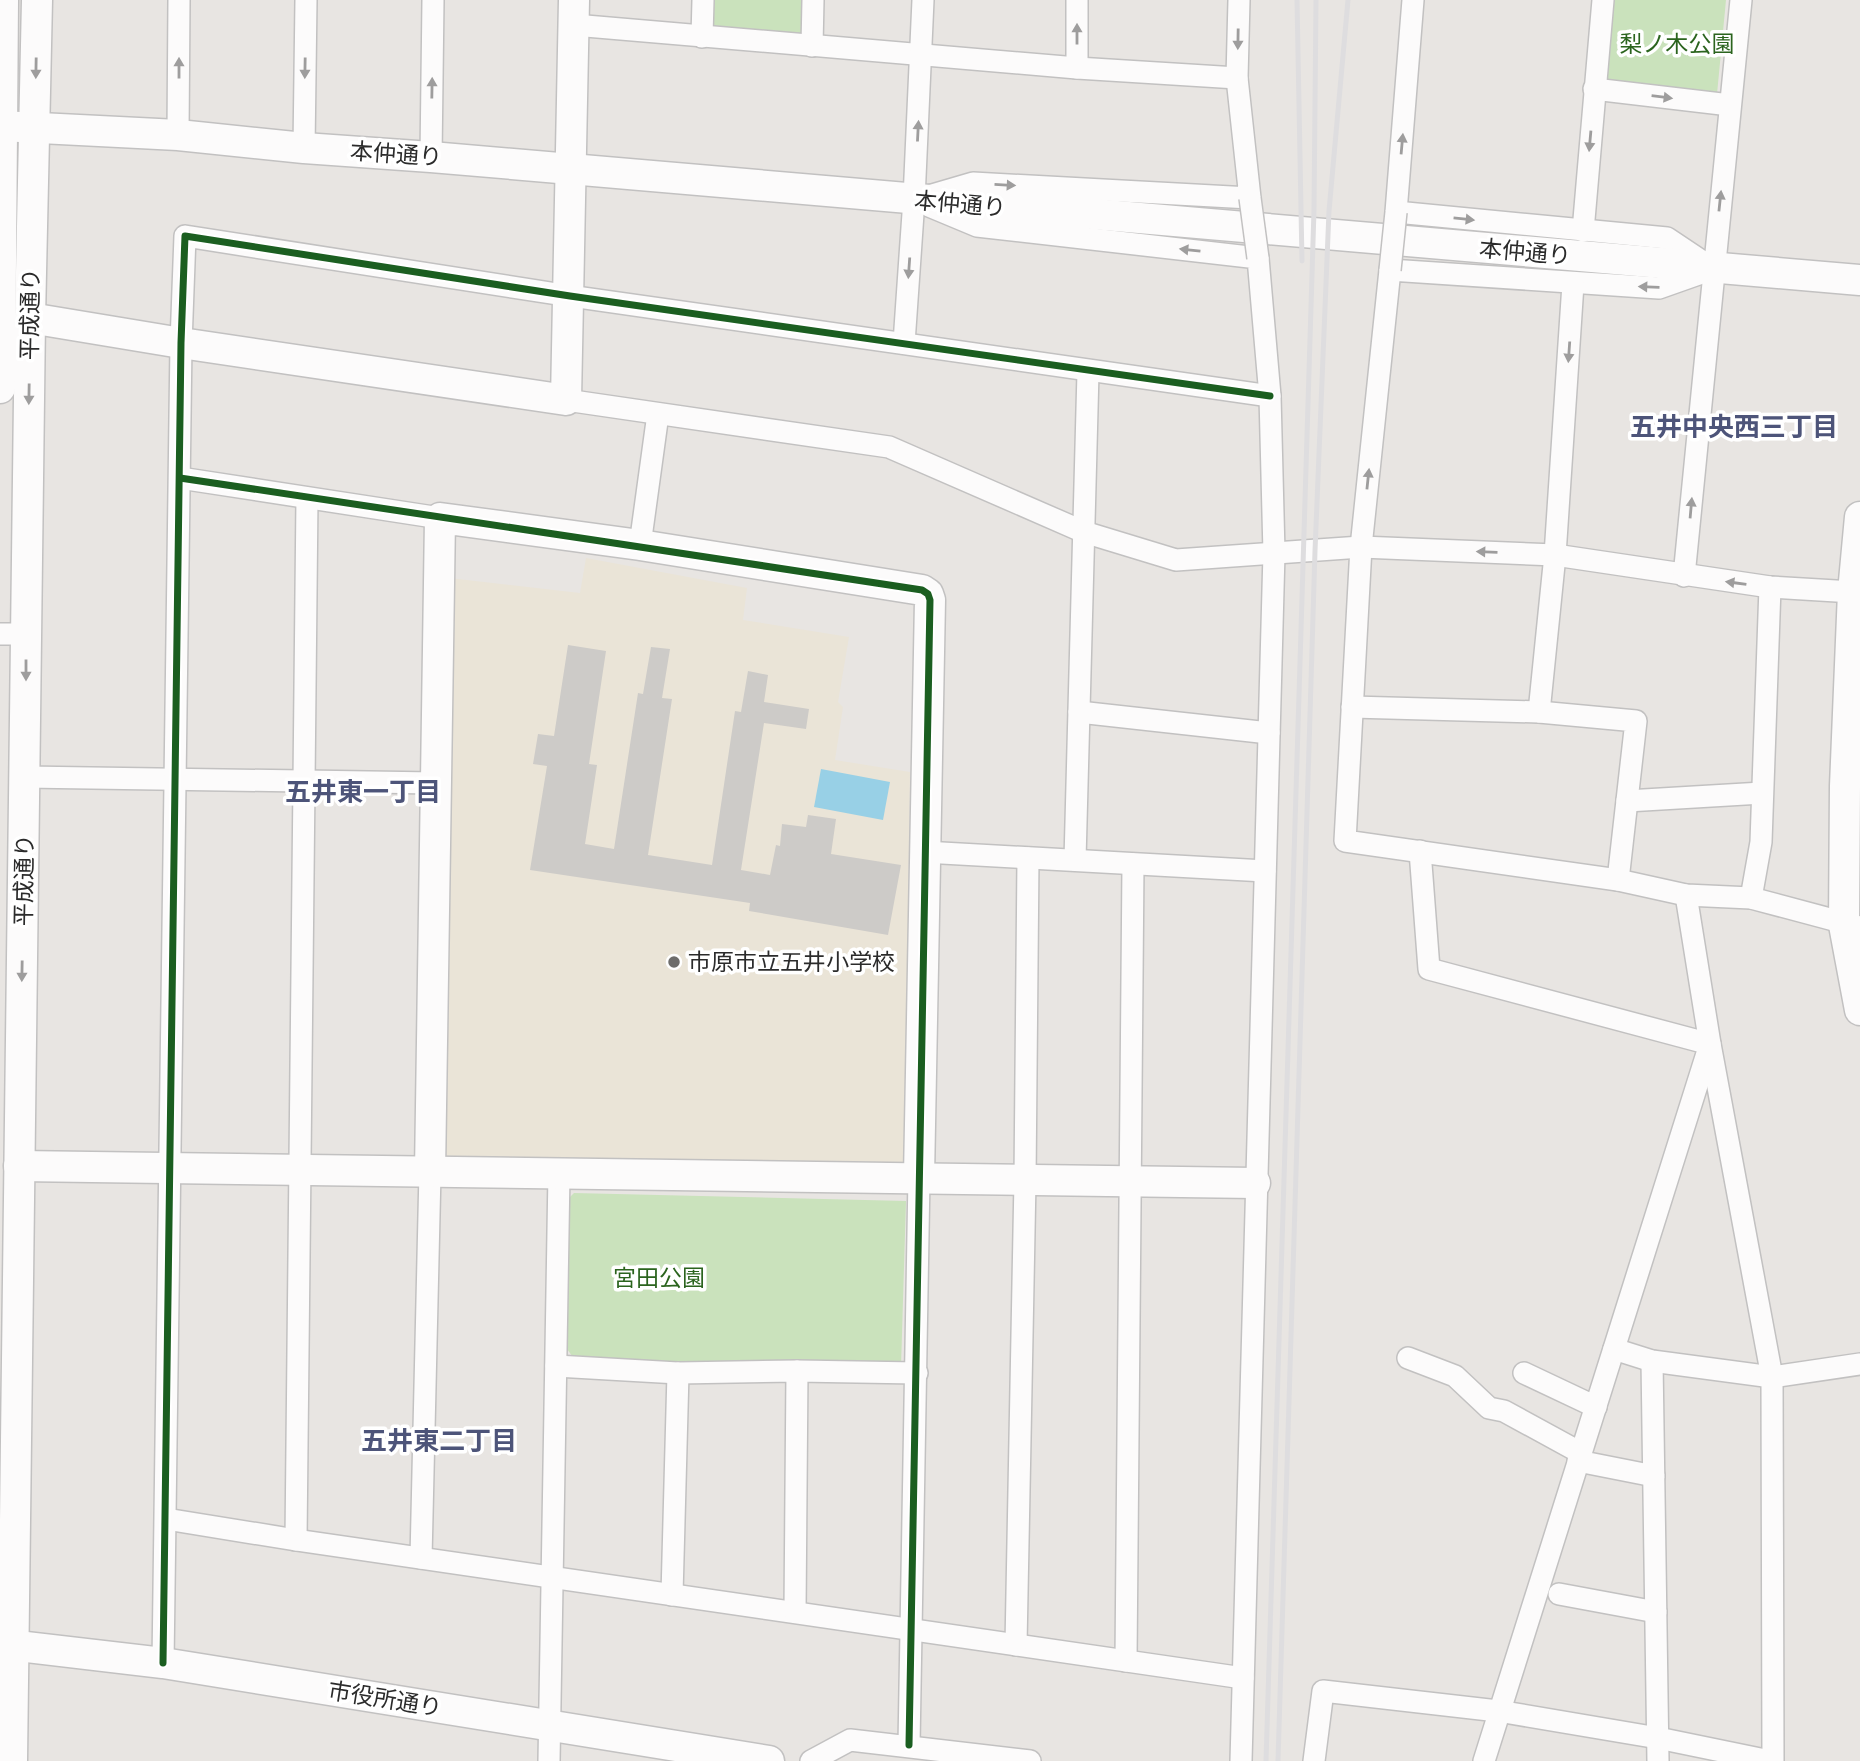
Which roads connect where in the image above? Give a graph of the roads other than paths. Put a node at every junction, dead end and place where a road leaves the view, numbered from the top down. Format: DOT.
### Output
graph roads {
  1 [pos="3,0"];
  2 [pos="37,0"];
  3 [pos="179,0"];
  4 [pos="306,0"];
  5 [pos="433,0"];
  6 [pos="703,0"];
  7 [pos="813,0"];
  8 [pos="923,0"];
  9 [pos="1077,0"];
  10 [pos="1239,0"];
  11 [pos="1413,0"];
  12 [pos="1603,0"];
  13 [pos="1741,0"];
  14 [pos="574,13"];
  15 [pos="702,37"];
  16 [pos="812,46"];
  17 [pos="922,55"];
  18 [pos="1077,68"];
  19 [pos="1237,78"];
  20 [pos="1594,89"];
  21 [pos="1730,105"];
  22 [pos="1,126"];
  23 [pos="48,128"];
  24 [pos="178,135"];
  25 [pos="304,148"];
  26 [pos="430,157"];
  27 [pos="572,170"];
  28 [pos="1250,198"];
  29 [pos="914,200"];
  30 [pos="1396,212"];
  31 [pos="1583,231"];
  32 [pos="1258,258"];
  33 [pos="1713,269"];
  34 [pos="1390,270"];
  35 [pos="1860,280"];
  36 [pos="1573,284"];
  37 [pos="570,296"];
  38 [pos="30,318"];
  39 [pos="181,343"];
  40 [pos="904,344"];
  41 [pos="1088,372"];
  42 [pos="0,388"];
  43 [pos="1270,397"];
  44 [pos="566,400"];
  45 [pos="658,414"];
  46 [pos="180,478"];
  47 [pos="307,498"];
  48 [pos="1860,517"];
  49 [pos="440,518"];
  50 [pos="1084,532"];
  51 [pos="640,545"];
  52 [pos="1361,547"];
  53 [pos="1274,553"];
  54 [pos="1555,555"];
  55 [pos="1684,576"];
  56 [pos="1770,587"];
  57 [pos="1857,594"];
  58 [pos="13,634"];
  59 [pos="1352,707"];
  60 [pos="1079,712"];
  61 [pos="1539,712"];
  62 [pos="1269,733"];
  63 [pos="25,777"];
  64 [pos="175,779"];
  65 [pos="306,782"];
  66 [pos="435,783"];
  67 [pos="1762,793"];
  68 [pos="1627,801"];
  69 [pos="1420,851"];
  70 [pos="924,852"];
  71 [pos="1028,858"];
  72 [pos="1074,860"];
  73 [pos="1133,864"];
  74 [pos="1265,871"];
  75 [pos="1619,880"];
  76 [pos="1686,895"];
  77 [pos="1751,898"];
  78 [pos="1852,926"];
  79 [pos="1860,1010"];
  80 [pos="1710,1044"];
  81 [pos="19,1166"];
  82 [pos="170,1168"];
  83 [pos="300,1169"];
  84 [pos="430,1172"];
  85 [pos="559,1173"];
  86 [pos="919,1177"];
  87 [pos="1025,1180"];
  88 [pos="1132,1181"];
  89 [pos="1255,1183"];
  90 [pos="1614,1349"];
  91 [pos="1408,1358"];
  92 [pos="1652,1360"];
  93 [pos="1860,1364"];
  94 [pos="555,1366"];
  95 [pos="797,1371"];
  96 [pos="678,1373"];
  97 [pos="917,1373"];
  98 [pos="1524,1373"];
  99 [pos="1772,1377"];
  100 [pos="1596,1407"];
  101 [pos="1580,1457"];
  102 [pos="1654,1476"];
  103 [pos="166,1519"];
  104 [pos="296,1540"];
  105 [pos="421,1558"];
  106 [pos="552,1577"];
  107 [pos="1559,1594"];
  108 [pos="672,1595"];
  109 [pos="795,1612"];
  110 [pos="1656,1612"];
  111 [pos="912,1629"];
  112 [pos="1016,1644"];
  113 [pos="7,1645"];
  114 [pos="1126,1661"];
  115 [pos="163,1663"];
  116 [pos="1243,1678"];
  117 [pos="1499,1711"];
  118 [pos="550,1725"];
  119 [pos="1658,1738"];
  120 [pos="909,1745"];
  121 [pos="12,1761"];
  122 [pos="549,1761"];
  123 [pos="769,1761"];
  124 [pos="811,1761"];
  125 [pos="1030,1761"];
  126 [pos="1241,1761"];
  127 [pos="1314,1761"];
  128 [pos="1484,1761"];
  129 [pos="1658,1761"];
  130 [pos="1772,1761"];
  1 -- 22 [label="street, 平成通り"];
  2 -- 23 [label="street, 平成通り, one-way"];
  24 -- 3 [label="street, one-way"];
  4 -- 25 [label="street, one-way"];
  26 -- 5 [label="street, one-way"];
  6 -- 15 [label="street"];
  7 -- 16 [label="street"];
  8 -- 17 [label="street"];
  18 -- 9 [label="street, one-way"];
  10 -- 19 [label="street, one-way"];
  30 -- 11 [label="street, one-way"];
  12 -- 20 [label="street"];
  13 -- 21 [label="street"];
  14 -- 15 [label="street"];
  14 -- 27 [label="street"];
  15 -- 16 [label="street"];
  16 -- 17 [label="street"];
  17 -- 18 [label="street"];
  29 -- 17 [label="street, one-way"];
  18 -- 19 [label="street"];
  19 -- 28 [label="street"];
  20 -- 21 [label="street, one-way"];
  20 -- 31 [label="street, one-way"];
  33 -- 21 [label="street, one-way"];
  22 -- 23 [label="street, 本仲通り"];
  22 -- 42 [label="street, 平成通り"];
  23 -- 24 [label="street, 本仲通り"];
  23 -- 38 [label="street, 平成通り"];
  24 -- 25 [label="street, 本仲通り"];
  25 -- 26 [label="street, 本仲通り"];
  26 -- 27 [label="street, 本仲通り"];
  27 -- 29 [label="street, 本仲通り"];
  27 -- 37 [label="street"];
  29 -- 28 [label="street, one-way"];
  28 -- 32 [label="street, bridge"];
  32 -- 29 [label="street, one-way"];
  29 -- 33 [label="street, 本仲通り"];
  29 -- 40 [label="street, one-way"];
  30 -- 31 [label="street, one-way"];
  30 -- 34 [label="street, bridge"];
  31 -- 33 [label="street"];
  32 -- 43 [label="street"];
  33 -- 35 [label="street, 本仲通り"];
  33 -- 36 [label="street, one-way"];
  55 -- 33 [label="street, one-way"];
  34 -- 36 [label="street"];
  52 -- 34 [label="street, one-way"];
  36 -- 54 [label="street, one-way"];
  37 -- 39 [label="street"];
  37 -- 40 [label="street"];
  37 -- 44 [label="street"];
  38 -- 39 [label="street"];
  38 -- 58 [label="street, 平成通り, one-way"];
  39 -- 44 [label="street"];
  39 -- 46 [label="street"];
  40 -- 41 [label="street"];
  41 -- 43 [label="street"];
  41 -- 50 [label="street"];
  43 -- 53 [label="street"];
  44 -- 45 [label="street"];
  45 -- 50 [label="street"];
  45 -- 51 [label="street"];
  46 -- 47 [label="street"];
  46 -- 64 [label="street"];
  47 -- 49 [label="street"];
  47 -- 65 [label="street"];
  48 -- 57 [label="street"];
  49 -- 51 [label="street"];
  49 -- 66 [label="street"];
  50 -- 53 [label="street"];
  50 -- 60 [label="street"];
  51 -- 70 [label="street"];
  52 -- 53 [label="street"];
  54 -- 52 [label="street, one-way"];
  52 -- 59 [label="street"];
  53 -- 62 [label="street"];
  54 -- 55 [label="street"];
  54 -- 61 [label="street"];
  56 -- 55 [label="street, one-way"];
  56 -- 57 [label="street"];
  56 -- 67 [label="street"];
  57 -- 78 [label="street"];
  58 -- 63 [label="street, 平成通り, one-way"];
  59 -- 61 [label="street"];
  59 -- 69 [label="street"];
  60 -- 62 [label="street"];
  60 -- 72 [label="street"];
  61 -- 68 [label="street"];
  62 -- 74 [label="street"];
  63 -- 64 [label="street"];
  63 -- 81 [label="street, 平成通り, one-way"];
  64 -- 65 [label="street"];
  64 -- 82 [label="street"];
  65 -- 66 [label="street"];
  65 -- 83 [label="street"];
  66 -- 84 [label="street"];
  67 -- 68 [label="street"];
  67 -- 77 [label="street"];
  68 -- 75 [label="street"];
  69 -- 75 [label="street"];
  69 -- 80 [label="street"];
  70 -- 71 [label="street"];
  70 -- 86 [label="street"];
  71 -- 72 [label="street"];
  71 -- 87 [label="street"];
  72 -- 73 [label="street"];
  73 -- 74 [label="street"];
  73 -- 88 [label="street"];
  74 -- 89 [label="street"];
  75 -- 76 [label="street"];
  76 -- 77 [label="street"];
  76 -- 80 [label="street"];
  77 -- 78 [label="street"];
  78 -- 79 [label="street"];
  80 -- 90 [label="street"];
  80 -- 99 [label="street"];
  81 -- 82 [label="street"];
  81 -- 113 [label="street, 平成通り"];
  82 -- 83 [label="street"];
  82 -- 103 [label="street"];
  83 -- 84 [label="street"];
  83 -- 104 [label="street"];
  84 -- 85 [label="street"];
  84 -- 105 [label="street"];
  85 -- 86 [label="street"];
  85 -- 94 [label="street"];
  86 -- 87 [label="street"];
  86 -- 97 [label="street"];
  87 -- 88 [label="street"];
  87 -- 112 [label="street"];
  88 -- 89 [label="street"];
  88 -- 114 [label="street"];
  89 -- 116 [label="street"];
  90 -- 92 [label="street"];
  90 -- 100 [label="street"];
  91 -- 101 [label="street"];
  92 -- 99 [label="street"];
  92 -- 102 [label="street"];
  93 -- 99 [label="street"];
  94 -- 96 [label="street"];
  94 -- 106 [label="street"];
  95 -- 96 [label="street"];
  95 -- 97 [label="street"];
  95 -- 109 [label="street"];
  96 -- 108 [label="street"];
  97 -- 111 [label="street"];
  98 -- 100 [label="street"];
  99 -- 130 [label="street"];
  100 -- 101 [label="street"];
  101 -- 102 [label="street"];
  101 -- 117 [label="street"];
  102 -- 110 [label="street"];
  103 -- 104 [label="street"];
  103 -- 115 [label="street"];
  104 -- 105 [label="street"];
  105 -- 106 [label="street"];
  106 -- 108 [label="street"];
  106 -- 118 [label="street"];
  107 -- 110 [label="street"];
  108 -- 109 [label="street"];
  109 -- 111 [label="street"];
  110 -- 119 [label="street"];
  111 -- 112 [label="street"];
  111 -- 120 [label="street"];
  112 -- 114 [label="street"];
  113 -- 115 [label="street, 市役所通り"];
  113 -- 121 [label="street, 平成通り"];
  114 -- 116 [label="street"];
  115 -- 118 [label="street, 市役所通り"];
  116 -- 126 [label="street"];
  117 -- 119 [label="street"];
  117 -- 127 [label="street"];
  117 -- 128 [label="street"];
  118 -- 122 [label="street"];
  118 -- 123 [label="street, 市役所通り"];
  119 -- 129 [label="street"];
  119 -- 130 [label="street"];
  120 -- 124 [label="street"];
  120 -- 125 [label="street"];
}
